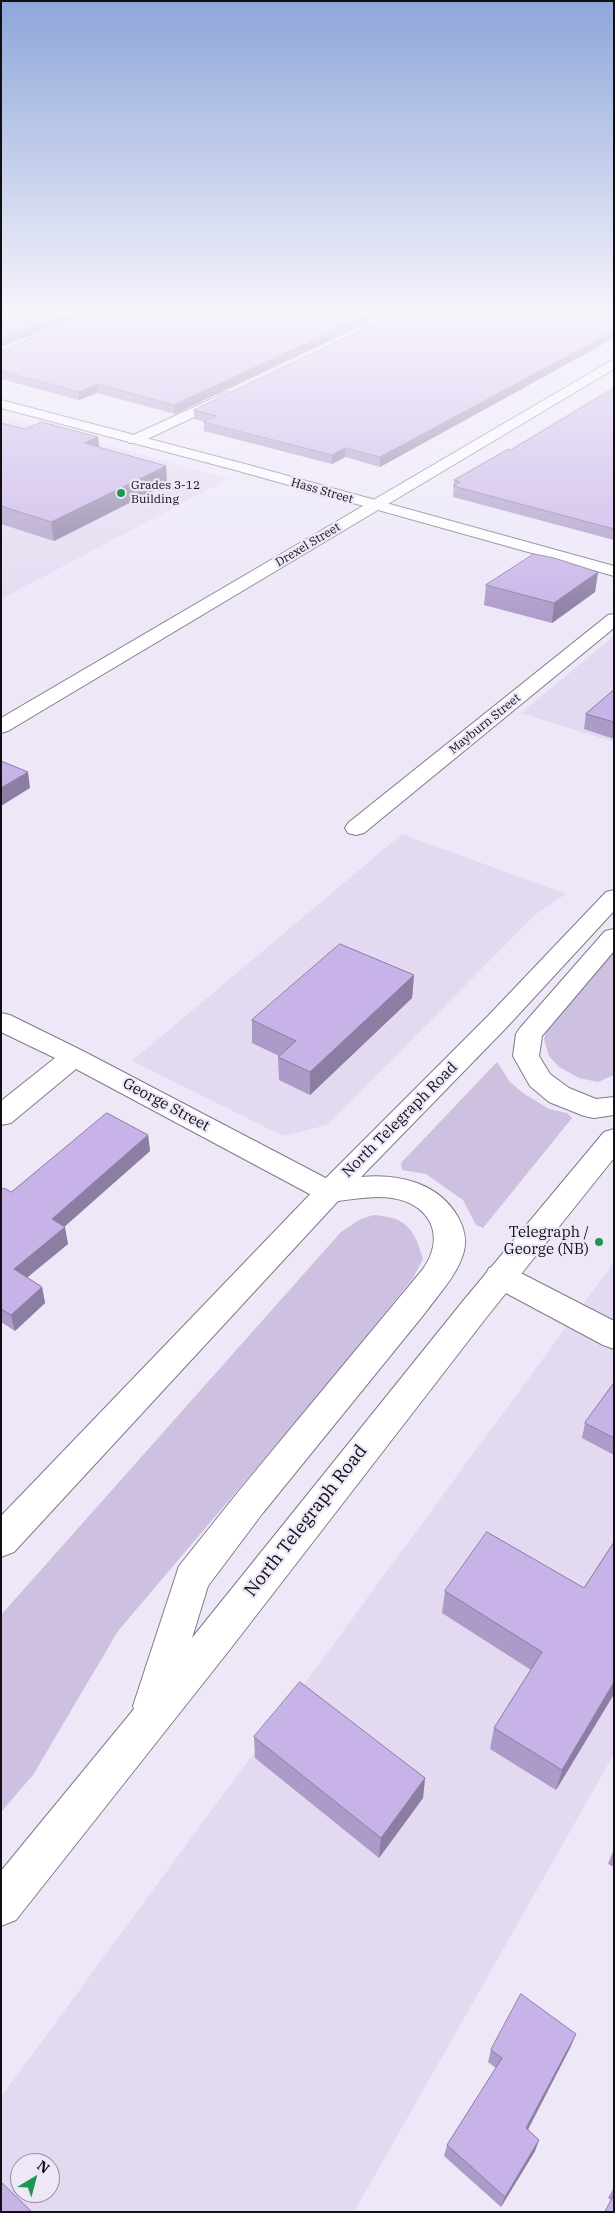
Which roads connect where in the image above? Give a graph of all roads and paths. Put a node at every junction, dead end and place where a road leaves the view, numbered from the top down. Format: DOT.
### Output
graph roads {
  1 [pos="57,419"];
  2 [pos="179,419"];
  3 [pos="520,419"];
  4 [pos="134,440"];
  5 [pos="374,506"];
  6 [pos="614,571"];
  7 [pos="614,619"];
  8 [pos="1,728"];
  9 [pos="356,828"];
  10 [pos="614,897"];
  11 [pos="614,936"];
  12 [pos="1,1021"];
  13 [pos="74,1057"];
  14 [pos="614,1106"];
  15 [pos="1,1116"];
  16 [pos="614,1139"];
  17 [pos="329,1192"];
  18 [pos="500,1276"];
  19 [pos="614,1336"];
  20 [pos="1,1541"];
  21 [pos="148,1721"];
  22 [pos="1,1905"];
  1 -- 4 [label="street, Hass Street"];
  2 -- 4 [label="street"];
  3 -- 5 [label="street, Drexel Street"];
  4 -- 5 [label="street, Hass Street"];
  5 -- 6 [label="street, Hass Street"];
  5 -- 8 [label="street, Drexel Street"];
  7 -- 9 [label="street, Mayburn Street"];
  10 -- 17 [label="street, North Telegraph Road"];
  11 -- 14 [label="street"];
  12 -- 13 [label="street, George Street"];
  13 -- 15 [label="street"];
  13 -- 17 [label="street, George Street"];
  16 -- 18 [label="street, North Telegraph Road"];
  17 -- 20 [label="street, North Telegraph Road"];
  17 -- 21 [label="street"];
  18 -- 19 [label="street"];
  18 -- 21 [label="street, North Telegraph Road"];
  21 -- 22 [label="street, North Telegraph Road"];
}
